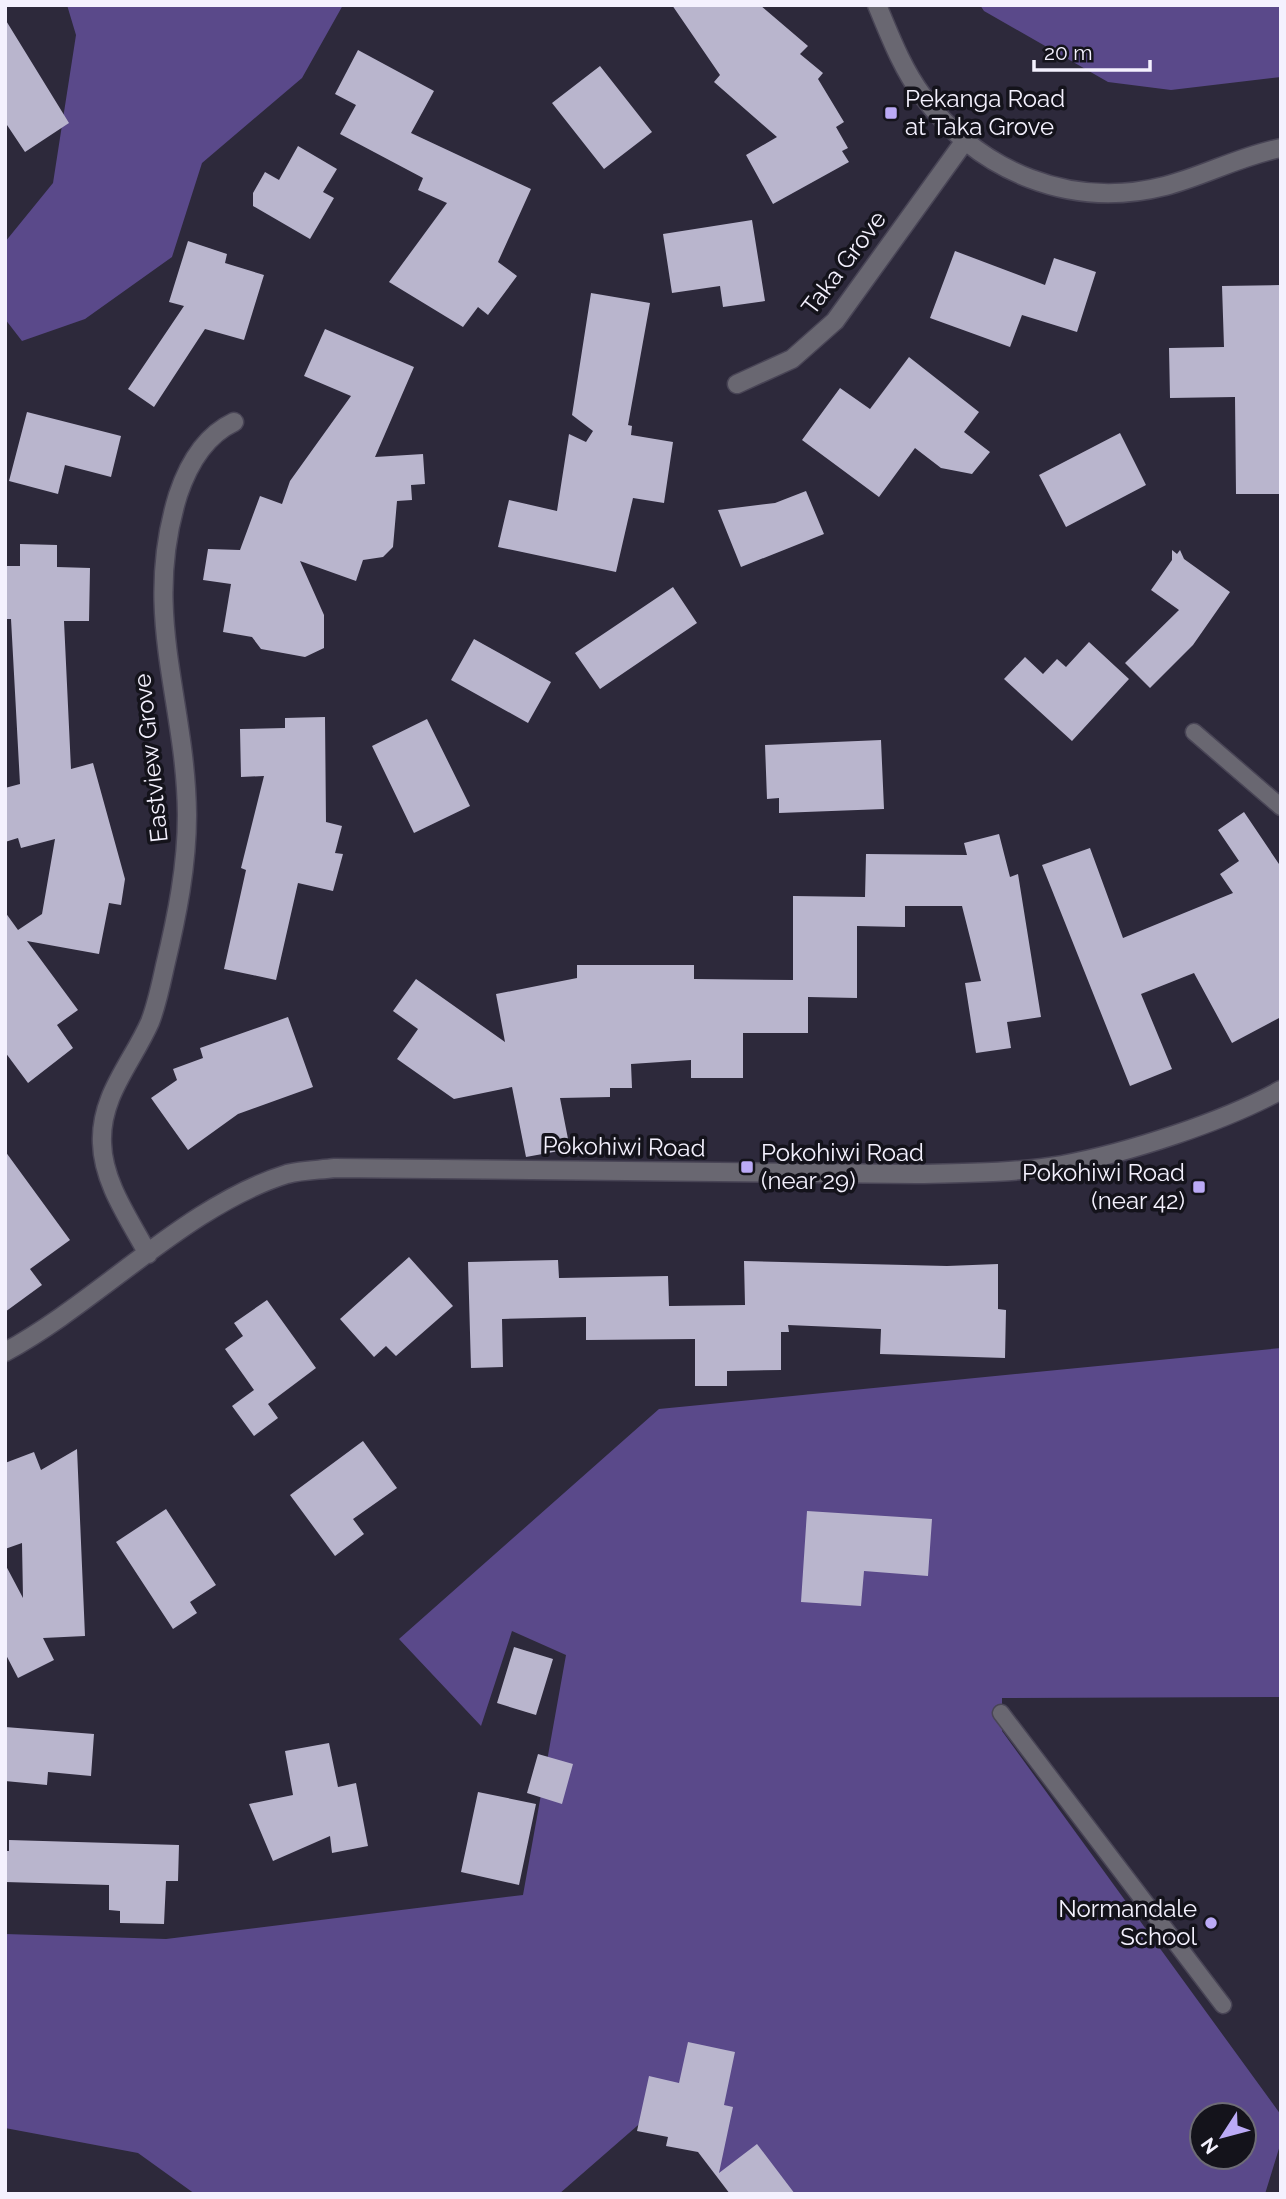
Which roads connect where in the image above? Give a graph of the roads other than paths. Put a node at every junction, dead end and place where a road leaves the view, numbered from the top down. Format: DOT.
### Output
graph roads {
  1 [pos="877,5"];
  2 [pos="964,142"];
  3 [pos="1281,148"];
  4 [pos="737,384"];
  5 [pos="234,422"];
  6 [pos="1194,732"];
  7 [pos="1281,807"];
  8 [pos="1281,1090"];
  9 [pos="148,1254"];
  10 [pos="5,1352"];
  11 [pos="1001,1713"];
  12 [pos="1223,2005"];
  1 -- 2 [label="street"];
  2 -- 3 [label="street"];
  2 -- 4 [label="street, Taka Grove"];
  5 -- 9 [label="street, Eastview Grove"];
  6 -- 7 [label="lane"];
  8 -- 9 [label="street, Pokohiwi Road"];
  9 -- 10 [label="street, Pokohiwi Road"];
  11 -- 12 [label="lane"];
}
